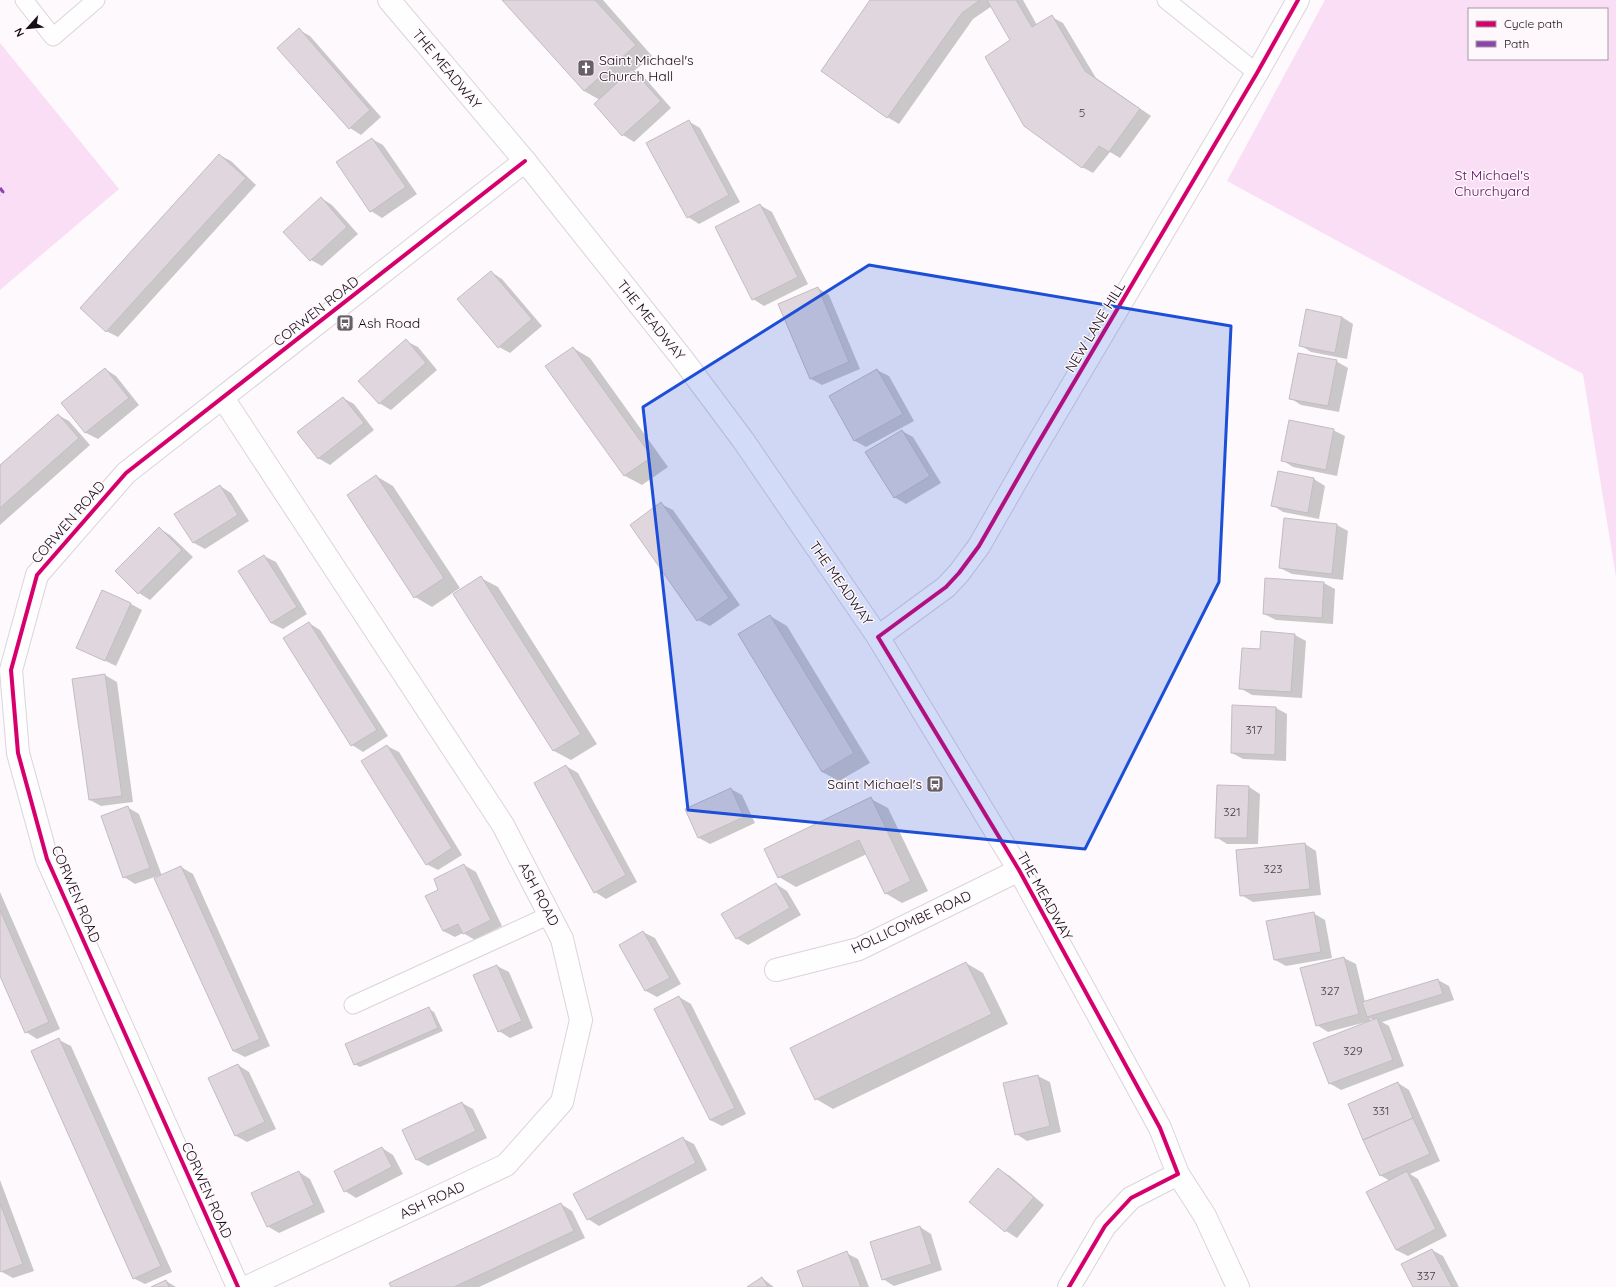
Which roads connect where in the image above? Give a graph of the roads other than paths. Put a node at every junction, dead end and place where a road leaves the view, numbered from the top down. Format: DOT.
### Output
graph roads {
  1 [pos="24,0"];
  2 [pos="96,0"];
  3 [pos="389,0"];
  4 [pos="1166,0"];
  5 [pos="1298,0"];
  6 [pos="1257,74"];
  7 [pos="525,161"];
  8 [pos="223,398"];
  9 [pos="878,637"];
  10 [pos="6,670"];
  11 [pos="1019,870"];
  12 [pos="550,915"];
  13 [pos="776,970"];
  14 [pos="353,1005"];
  15 [pos="1178,1174"];
  16 [pos="238,1287"];
  17 [pos="247,1287"];
  18 [pos="1070,1287"];
  19 [pos="1238,1287"];
  1 -- 2 [label="lane"];
  3 -- 7 [label="street, THE MEADWAY"];
  4 -- 6 [label="lane"];
  5 -- 6 [label="street, NEW LANE HILL"];
  6 -- 9 [label="street, NEW LANE HILL"];
  7 -- 8 [label="street, CORWEN ROAD"];
  7 -- 9 [label="street, THE MEADWAY"];
  8 -- 10 [label="street, CORWEN ROAD"];
  8 -- 12 [label="street, ASH ROAD"];
  9 -- 11 [label="street, THE MEADWAY"];
  10 -- 16 [label="street, CORWEN ROAD"];
  11 -- 13 [label="street, HOLLICOMBE ROAD"];
  11 -- 15 [label="street, THE MEADWAY"];
  12 -- 14 [label="lane"];
  12 -- 17 [label="street, ASH ROAD"];
  15 -- 18 [label="street"];
  15 -- 19 [label="street, THE MEADWAY"];
}
